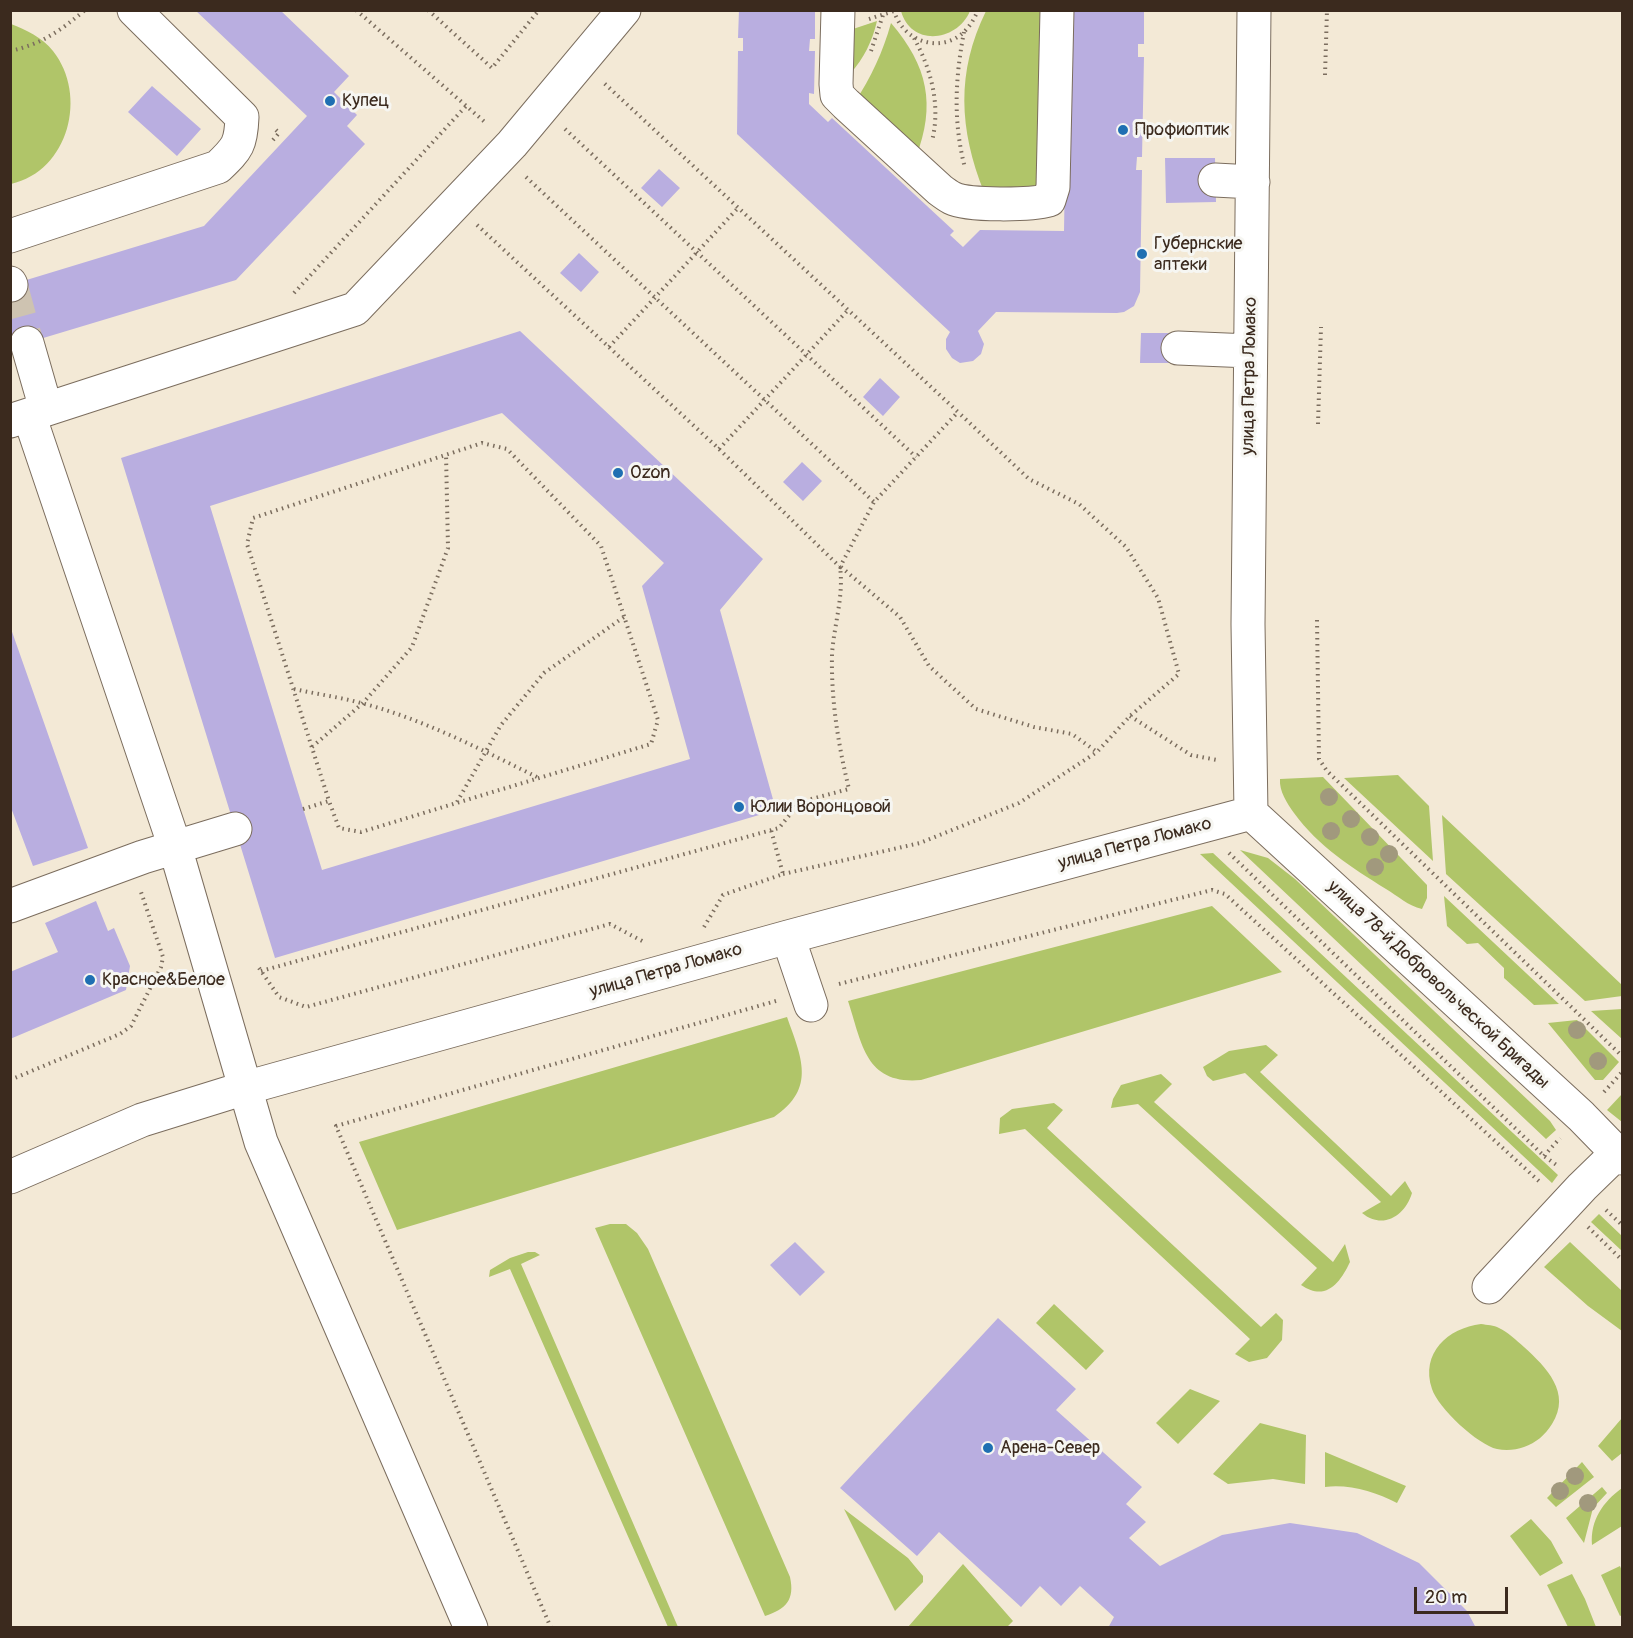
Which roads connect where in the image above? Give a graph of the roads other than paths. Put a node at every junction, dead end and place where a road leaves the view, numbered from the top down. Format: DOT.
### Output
graph roads {
  1 [pos="134,10"];
  2 [pos="624,10"];
  3 [pos="838,10"];
  4 [pos="1057,10"];
  5 [pos="1254,10"];
  6 [pos="1215,180"];
  7 [pos="1253,182"];
  8 [pos="10,236"];
  9 [pos="27,343"];
  10 [pos="1178,348"];
  11 [pos="1250,351"];
  12 [pos="29,415"];
  13 [pos="1251,813"];
  14 [pos="235,829"];
  15 [pos="175,847"];
  16 [pos="10,906"];
  17 [pos="788,937"];
  18 [pos="808,999"];
  19 [pos="244,1088"];
  20 [pos="1620,1155"];
  21 [pos="10,1178"];
  22 [pos="1490,1287"];
  23 [pos="471,1628"];
  1 -- 8 [label="street"];
  2 -- 12 [label="street"];
  3 -- 4 [label="street"];
  5 -- 7 [label="street, улица Петра Ломако"];
  6 -- 7 [label="street"];
  7 -- 11 [label="street, улица Петра Ломако"];
  9 -- 12 [label="street"];
  10 -- 11 [label="street"];
  11 -- 13 [label="street, улица Петра Ломако"];
  12 -- 15 [label="street"];
  13 -- 17 [label="street, улица Петра Ломако"];
  13 -- 20 [label="street, улица 78-й Добровольческой Бригады"];
  14 -- 15 [label="street"];
  15 -- 16 [label="street"];
  15 -- 19 [label="street"];
  17 -- 18 [label="street"];
  17 -- 19 [label="street, улица Петра Ломако"];
  19 -- 21 [label="street, улица Петра Ломако"];
  19 -- 23 [label="street"];
  20 -- 22 [label="street"];
}
